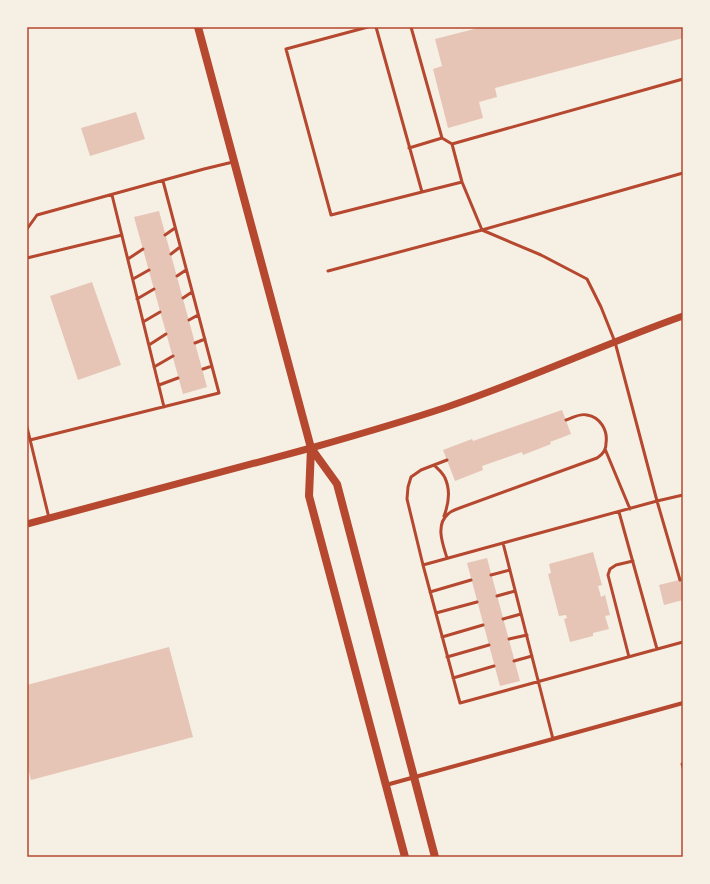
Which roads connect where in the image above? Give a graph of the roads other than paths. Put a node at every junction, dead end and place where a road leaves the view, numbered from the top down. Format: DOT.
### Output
graph roads {
  1 [pos="198,27"];
  2 [pos="368,27"];
  3 [pos="376,27"];
  4 [pos="411,27"];
  5 [pos="683,79"];
  6 [pos="442,138"];
  7 [pos="452,144"];
  8 [pos="409,148"];
  9 [pos="234,162"];
  10 [pos="683,174"];
  11 [pos="163,181"];
  12 [pos="462,182"];
  13 [pos="422,192"];
  14 [pos="112,195"];
  15 [pos="175,228"];
  16 [pos="27,229"];
  17 [pos="482,230"];
  18 [pos="122,234"];
  19 [pos="165,235"];
  20 [pos="180,247"];
  21 [pos="143,249"];
  22 [pos="171,254"];
  23 [pos="27,258"];
  24 [pos="128,259"];
  25 [pos="149,270"];
  26 [pos="186,270"];
  27 [pos="328,271"];
  28 [pos="177,276"];
  29 [pos="133,279"];
  30 [pos="154,289"];
  31 [pos="192,292"];
  32 [pos="183,298"];
  33 [pos="138,299"];
  34 [pos="160,312"];
  35 [pos="198,315"];
  36 [pos="683,316"];
  37 [pos="189,320"];
  38 [pos="143,322"];
  39 [pos="166,334"];
  40 [pos="205,338"];
  41 [pos="615,342"];
  42 [pos="195,343"];
  43 [pos="149,345"];
  44 [pos="173,356"];
  45 [pos="212,366"];
  46 [pos="154,367"];
  47 [pos="203,370"];
  48 [pos="178,378"];
  49 [pos="159,385"];
  50 [pos="164,407"];
  51 [pos="566,420"];
  52 [pos="27,427"];
  53 [pos="30,440"];
  54 [pos="311,448"];
  55 [pos="606,449"];
  56 [pos="447,460"];
  57 [pos="434,465"];
  58 [pos="683,495"];
  59 [pos="657,501"];
  60 [pos="630,508"];
  61 [pos="619,512"];
  62 [pos="49,518"];
  63 [pos="443,521"];
  64 [pos="27,524"];
  65 [pos="503,543"];
  66 [pos="447,558"];
  67 [pos="633,561"];
  68 [pos="423,565"];
  69 [pos="510,570"];
  70 [pos="491,575"];
  71 [pos="471,580"];
  72 [pos="680,580"];
  73 [pos="515,591"];
  74 [pos="430,592"];
  75 [pos="497,596"];
  76 [pos="477,602"];
  77 [pos="436,613"];
  78 [pos="521,614"];
  79 [pos="503,619"];
  80 [pos="483,625"];
  81 [pos="527,634"];
  82 [pos="442,637"];
  83 [pos="509,639"];
  84 [pos="683,642"];
  85 [pos="489,645"];
  86 [pos="657,649"];
  87 [pos="532,656"];
  88 [pos="447,657"];
  89 [pos="629,657"];
  90 [pos="514,660"];
  91 [pos="494,666"];
  92 [pos="453,678"];
  93 [pos="539,682"];
  94 [pos="683,703"];
  95 [pos="553,739"];
  96 [pos="683,764"];
  97 [pos="683,767"];
  98 [pos="414,777"];
  99 [pos="386,785"];
  100 [pos="405,857"];
  101 [pos="435,857"];
  1 -- 9 [label="main road"];
  2 -- 13 [label="lane"];
  3 -- 8 [label="lane"];
  4 -- 6 [label="lane"];
  5 -- 7 [label="lane"];
  6 -- 7 [label="lane"];
  6 -- 8 [label="lane"];
  7 -- 12 [label="lane"];
  8 -- 13 [label="lane"];
  9 -- 11 [label="lane"];
  9 -- 54 [label="main road"];
  10 -- 17 [label="lane"];
  11 -- 14 [label="lane"];
  11 -- 15 [label="lane"];
  12 -- 13 [label="lane"];
  12 -- 17 [label="lane"];
  14 -- 16 [label="lane"];
  14 -- 18 [label="lane"];
  15 -- 19 [label="lane"];
  15 -- 20 [label="lane"];
  17 -- 27 [label="lane"];
  17 -- 41 [label="lane"];
  18 -- 23 [label="lane"];
  18 -- 24 [label="lane"];
  20 -- 22 [label="lane"];
  20 -- 26 [label="lane"];
  21 -- 24 [label="lane"];
  24 -- 29 [label="lane"];
  25 -- 29 [label="lane"];
  26 -- 28 [label="lane"];
  26 -- 31 [label="lane"];
  29 -- 33 [label="lane"];
  30 -- 33 [label="lane"];
  31 -- 32 [label="lane"];
  31 -- 35 [label="lane"];
  33 -- 38 [label="lane"];
  34 -- 38 [label="lane"];
  35 -- 37 [label="lane"];
  35 -- 40 [label="lane"];
  36 -- 41 [label="street"];
  38 -- 43 [label="lane"];
  39 -- 43 [label="lane"];
  40 -- 42 [label="lane"];
  40 -- 45 [label="lane"];
  41 -- 54 [label="street"];
  41 -- 59 [label="lane"];
  43 -- 46 [label="lane"];
  44 -- 46 [label="lane"];
  45 -- 47 [label="lane"];
  45 -- 50 [label="lane"];
  46 -- 49 [label="lane"];
  48 -- 49 [label="lane"];
  49 -- 50 [label="lane"];
  50 -- 53 [label="lane"];
  51 -- 55 [label="lane"];
  52 -- 53 [label="lane"];
  53 -- 62 [label="lane"];
  54 -- 62 [label="street"];
  54 -- 98 [label="main road"];
  54 -- 99 [label="main road"];
  55 -- 60 [label="lane"];
  55 -- 63 [label="lane"];
  56 -- 57 [label="lane"];
  57 -- 63 [label="lane"];
  57 -- 68 [label="lane"];
  58 -- 59 [label="lane"];
  59 -- 60 [label="lane"];
  59 -- 72 [label="lane"];
  60 -- 61 [label="lane"];
  61 -- 65 [label="lane"];
  61 -- 67 [label="lane"];
  62 -- 64 [label="street"];
  63 -- 66 [label="lane"];
  65 -- 66 [label="lane"];
  65 -- 69 [label="lane"];
  66 -- 68 [label="lane"];
  67 -- 86 [label="lane"];
  67 -- 89 [label="lane"];
  68 -- 74 [label="lane"];
  69 -- 70 [label="lane"];
  69 -- 73 [label="lane"];
  71 -- 74 [label="lane"];
  73 -- 75 [label="lane"];
  73 -- 78 [label="lane"];
  74 -- 77 [label="lane"];
  76 -- 77 [label="lane"];
  77 -- 82 [label="lane"];
  78 -- 79 [label="lane"];
  78 -- 81 [label="lane"];
  80 -- 82 [label="lane"];
  81 -- 83 [label="lane"];
  81 -- 87 [label="lane"];
  82 -- 88 [label="lane"];
  84 -- 86 [label="lane"];
  85 -- 88 [label="lane"];
  86 -- 89 [label="lane"];
  87 -- 90 [label="lane"];
  87 -- 93 [label="lane"];
  88 -- 92 [label="lane"];
  89 -- 93 [label="lane"];
  91 -- 92 [label="lane"];
  92 -- 93 [label="lane"];
  93 -- 95 [label="lane"];
  94 -- 95 [label="street"];
  95 -- 98 [label="street"];
  96 -- 97 [label="lane"];
  98 -- 99 [label="street"];
  98 -- 101 [label="main road"];
  99 -- 100 [label="main road"];
}
